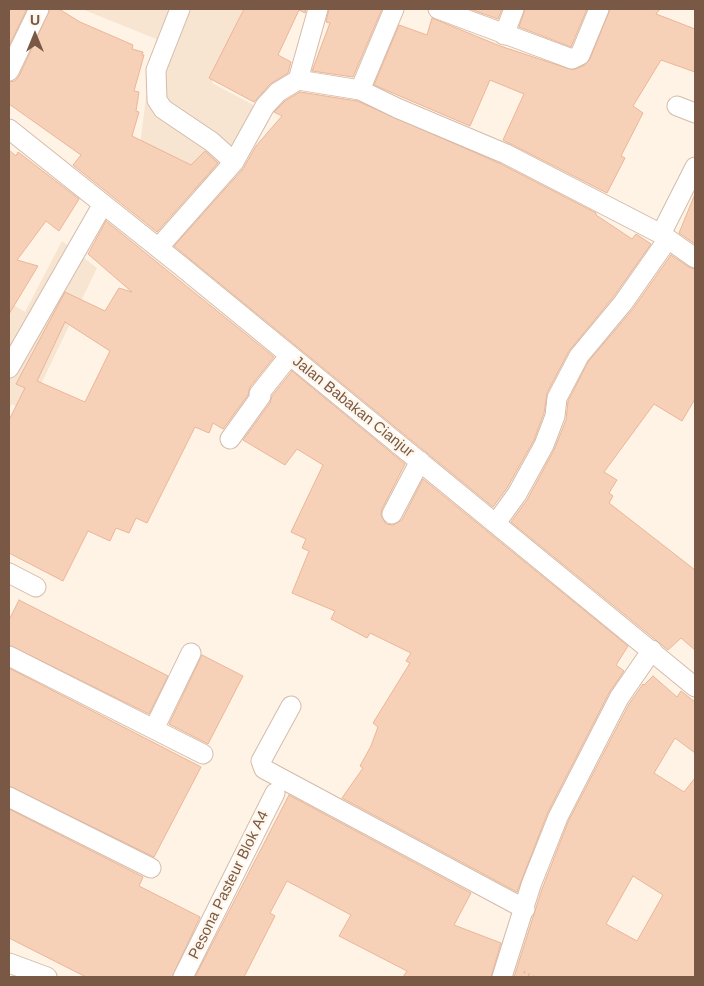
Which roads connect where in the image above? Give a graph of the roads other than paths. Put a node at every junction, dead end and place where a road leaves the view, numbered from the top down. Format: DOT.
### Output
graph roads {
  1 [pos="38,9"];
  2 [pos="180,9"];
  3 [pos="318,9"];
  4 [pos="394,9"];
  5 [pos="438,9"];
  6 [pos="514,9"];
  7 [pos="599,9"];
  8 [pos="504,35"];
  9 [pos="9,71"];
  10 [pos="298,80"];
  11 [pos="360,90"];
  12 [pos="676,106"];
  13 [pos="695,113"];
  14 [pos="9,129"];
  15 [pos="234,162"];
  16 [pos="695,167"];
  17 [pos="103,204"];
  18 [pos="665,237"];
  19 [pos="158,248"];
  20 [pos="695,258"];
  21 [pos="290,355"];
  22 [pos="12,356"];
  23 [pos="230,439"];
  24 [pos="420,461"];
  25 [pos="392,514"];
  26 [pos="496,523"];
  27 [pos="11,579"];
  28 [pos="36,587"];
  29 [pos="652,650"];
  30 [pos="191,653"];
  31 [pos="9,656"];
  32 [pos="695,687"];
  33 [pos="291,706"];
  34 [pos="154,730"];
  35 [pos="203,754"];
  36 [pos="275,793"];
  37 [pos="9,797"];
  38 [pos="151,868"];
  39 [pos="525,909"];
  40 [pos="9,963"];
  41 [pos="46,977"];
  42 [pos="183,977"];
  43 [pos="502,977"];
  1 -- 9 [label="street"];
  2 -- 15 [label="street"];
  3 -- 10 [label="street"];
  4 -- 11 [label="street"];
  5 -- 8 [label="street"];
  6 -- 8 [label="street"];
  7 -- 8 [label="street"];
  10 -- 11 [label="street"];
  10 -- 15 [label="street"];
  11 -- 18 [label="street"];
  12 -- 13 [label="street"];
  14 -- 17 [label="street, Jalan Babakan Cianjur"];
  15 -- 19 [label="street"];
  16 -- 18 [label="street"];
  17 -- 19 [label="street, Jalan Babakan Cianjur"];
  17 -- 22 [label="street"];
  18 -- 20 [label="street"];
  18 -- 26 [label="street"];
  19 -- 21 [label="street, Jalan Babakan Cianjur"];
  21 -- 23 [label="street"];
  21 -- 24 [label="street, Jalan Babakan Cianjur"];
  24 -- 25 [label="street"];
  24 -- 26 [label="street, Jalan Babakan Cianjur"];
  26 -- 29 [label="street, Jalan Babakan Cianjur"];
  27 -- 28 [label="street"];
  29 -- 32 [label="street, Jalan Babakan Cianjur"];
  29 -- 39 [label="street"];
  30 -- 34 [label="street"];
  31 -- 34 [label="street"];
  33 -- 39 [label="street"];
  34 -- 35 [label="street"];
  36 -- 42 [label="street, Pesona Pasteur Blok A4"];
  37 -- 38 [label="street"];
  39 -- 43 [label="street"];
  40 -- 41 [label="street"];
}
